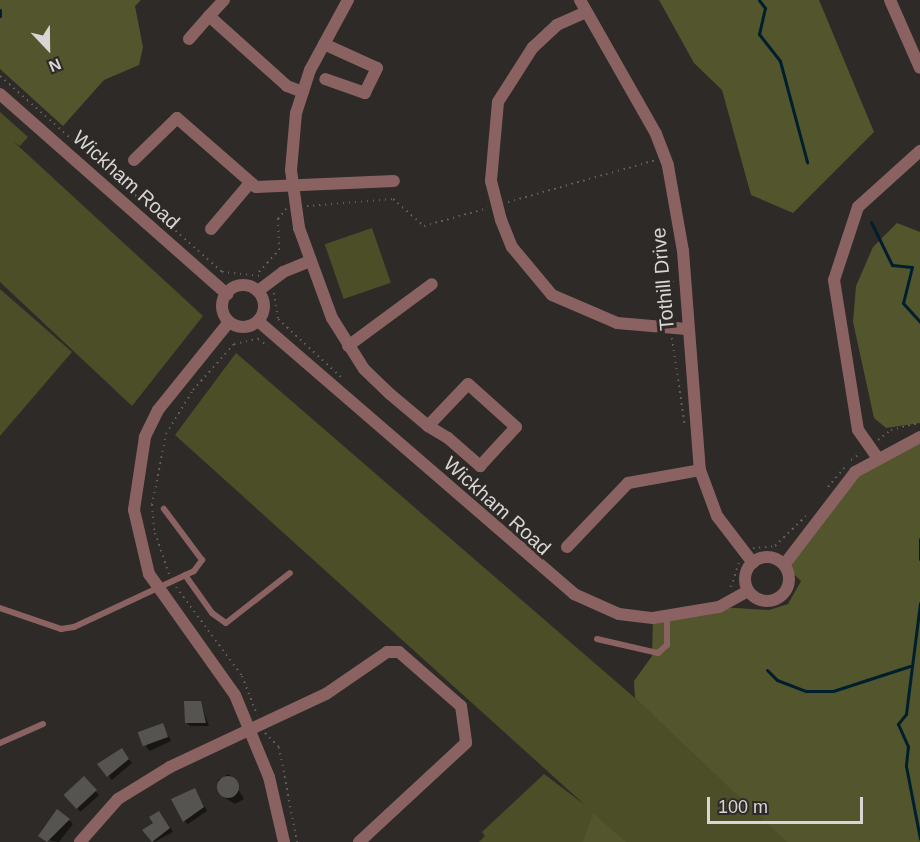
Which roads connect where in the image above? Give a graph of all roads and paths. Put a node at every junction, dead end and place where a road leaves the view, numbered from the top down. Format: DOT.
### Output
graph roads {
  1 [pos="224,0"];
  2 [pos="348,0"];
  3 [pos="890,0"];
  4 [pos="583,6"];
  5 [pos="209,16"];
  6 [pos="189,39"];
  7 [pos="324,44"];
  8 [pos="920,68"];
  9 [pos="326,79"];
  10 [pos="303,92"];
  11 [pos="0,94"];
  12 [pos="920,151"];
  13 [pos="653,153"];
  14 [pos="134,160"];
  15 [pos="656,160"];
  16 [pos="658,168"];
  17 [pos="394,181"];
  18 [pos="250,183"];
  19 [pos="293,188"];
  20 [pos="498,205"];
  21 [pos="296,207"];
  22 [pos="211,229"];
  23 [pos="308,262"];
  24 [pos="672,269"];
  25 [pos="259,272"];
  26 [pos="432,284"];
  27 [pos="258,291"];
  28 [pos="227,294"];
  29 [pos="258,321"];
  30 [pos="230,322"];
  31 [pos="672,329"];
  32 [pos="687,329"];
  33 [pos="282,342"];
  34 [pos="348,346"];
  35 [pos="428,426"];
  36 [pos="686,434"];
  37 [pos="920,437"];
  38 [pos="877,457"];
  39 [pos="700,470"];
  40 [pos="164,509"];
  41 [pos="567,547"];
  42 [pos="733,555"];
  43 [pos="753,563"];
  44 [pos="736,565"];
  45 [pos="784,565"];
  46 [pos="290,573"];
  47 [pos="185,575"];
  48 [pos="173,582"];
  49 [pos="158,587"];
  50 [pos="748,591"];
  51 [pos="0,608"];
  52 [pos="667,617"];
  53 [pos="597,639"];
  54 [pos="43,724"];
  55 [pos="260,726"];
  56 [pos="248,733"];
  57 [pos="0,743"];
  58 [pos="80,842"];
  59 [pos="284,842"];
  60 [pos="297,842"];
  61 [pos="359,842"];
  1 -- 5 [label="street"];
  2 -- 7 [label="street"];
  3 -- 8 [label="street"];
  4 -- 20 [label="street"];
  4 -- 32 [label="street, Tothill Drive"];
  5 -- 6 [label="street"];
  5 -- 10 [label="street"];
  7 -- 9 [label="street"];
  7 -- 10 [label="street"];
  10 -- 19 [label="street"];
  11 -- 28 [label="street, Wickham Road"];
  12 -- 38 [label="street"];
  13 -- 15 [label="path"];
  14 -- 18 [label="street"];
  15 -- 16 [label="path"];
  15 -- 20 [label="path"];
  17 -- 19 [label="street"];
  18 -- 19 [label="street"];
  18 -- 22 [label="street"];
  19 -- 21 [label="street"];
  20 -- 21 [label="path"];
  20 -- 31 [label="street"];
  21 -- 23 [label="street"];
  21 -- 25 [label="path"];
  23 -- 27 [label="street"];
  23 -- 34 [label="street"];
  24 -- 31 [label="path"];
  26 -- 34 [label="street"];
  27 -- 28 [label="street"];
  27 -- 29 [label="street"];
  28 -- 30 [label="street"];
  29 -- 30 [label="street"];
  29 -- 33 [label="street, Wickham Road"];
  30 -- 49 [label="street"];
  31 -- 32 [label="street"];
  31 -- 36 [label="path"];
  32 -- 39 [label="street, Tothill Drive"];
  33 -- 48 [label="path"];
  33 -- 52 [label="street, Wickham Road"];
  34 -- 35 [label="street"];
  35 -- 35 [label="street"];
  37 -- 38 [label="street"];
  38 -- 45 [label="street"];
  39 -- 41 [label="street"];
  39 -- 43 [label="street, Tothill Drive"];
  40 -- 47 [label="lane"];
  42 -- 44 [label="path"];
  43 -- 45 [label="street"];
  43 -- 50 [label="street"];
  45 -- 50 [label="street"];
  46 -- 47 [label="lane"];
  47 -- 48 [label="lane"];
  48 -- 49 [label="lane"];
  48 -- 55 [label="path"];
  49 -- 51 [label="lane"];
  49 -- 56 [label="street"];
  50 -- 52 [label="street, Wickham Road"];
  52 -- 53 [label="lane"];
  54 -- 57 [label="lane"];
  55 -- 56 [label="street"];
  55 -- 60 [label="path"];
  55 -- 61 [label="street"];
  56 -- 58 [label="street"];
  56 -- 59 [label="street"];
}
